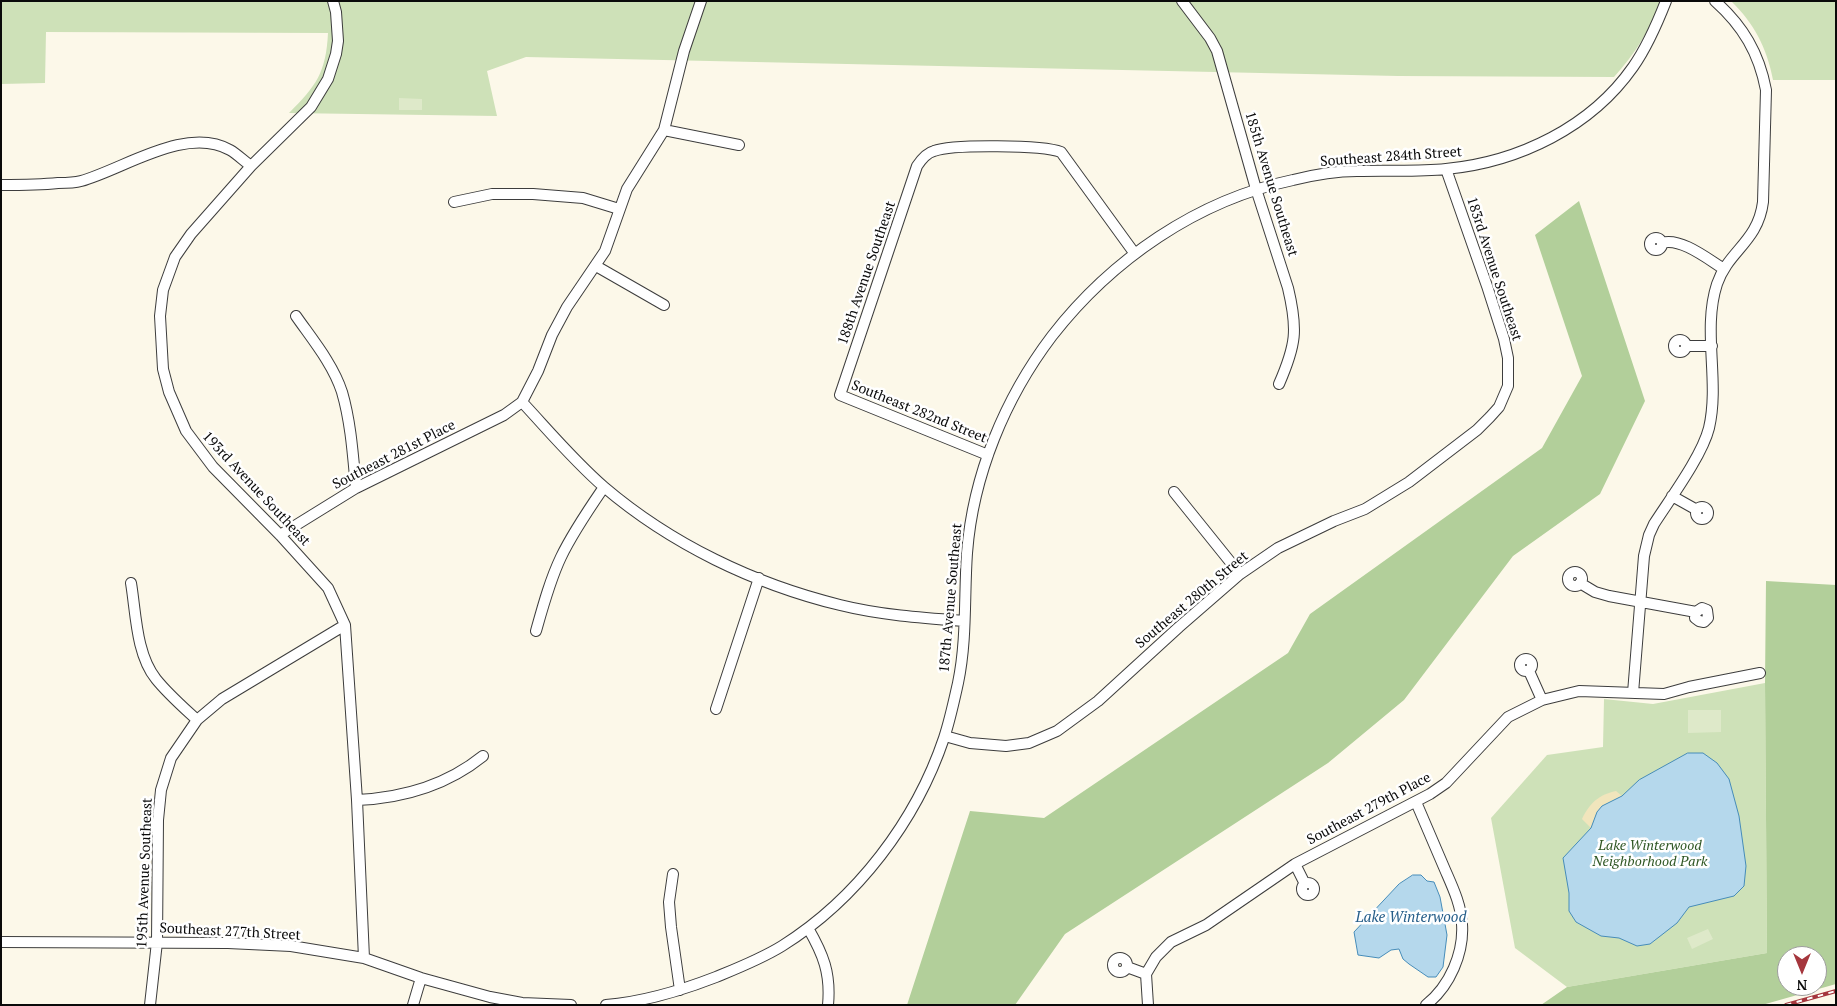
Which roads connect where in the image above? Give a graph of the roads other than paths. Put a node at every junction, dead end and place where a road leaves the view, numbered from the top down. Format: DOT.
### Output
graph roads {
  1 [pos="333,1"];
  2 [pos="701,1"];
  3 [pos="1182,1"];
  4 [pos="1666,1"];
  5 [pos="1715,1"];
  6 [pos="664,130"];
  7 [pos="739,145"];
  8 [pos="251,166"];
  9 [pos="1446,169"];
  10 [pos="1,185"];
  11 [pos="1256,189"];
  12 [pos="454,202"];
  13 [pos="619,209"];
  14 [pos="1662,243"];
  15 [pos="1135,254"];
  16 [pos="596,266"];
  17 [pos="1724,269"];
  18 [pos="664,305"];
  19 [pos="296,316"];
  20 [pos="1686,346"];
  21 [pos="1712,346"];
  22 [pos="1279,384"];
  23 [pos="840,395"];
  24 [pos="522,402"];
  25 [pos="1499,407"];
  26 [pos="988,455"];
  27 [pos="604,487"];
  28 [pos="356,488"];
  29 [pos="1174,492"];
  30 [pos="1672,496"];
  31 [pos="1697,510"];
  32 [pos="280,535"];
  33 [pos="1240,574"];
  34 [pos="758,578"];
  35 [pos="131,583"];
  36 [pos="1580,583"];
  37 [pos="1641,602"];
  38 [pos="1696,612"];
  39 [pos="964,621"];
  40 [pos="345,625"];
  41 [pos="536,631"];
  42 [pos="1529,670"];
  43 [pos="1760,673"];
  44 [pos="1633,693"];
  45 [pos="1542,700"];
  46 [pos="716,709"];
  47 [pos="197,720"];
  48 [pos="945,736"];
  49 [pos="483,756"];
  50 [pos="357,800"];
  51 [pos="1416,802"];
  52 [pos="1295,864"];
  53 [pos="673,874"];
  54 [pos="1305,884"];
  55 [pos="808,928"];
  56 [pos="1,942"];
  57 [pos="157,942"];
  58 [pos="364,958"];
  59 [pos="1127,967"];
  60 [pos="1146,974"];
  61 [pos="421,978"];
  62 [pos="680,990"];
  63 [pos="1428,1003"];
  64 [pos="150,1005"];
  65 [pos="413,1005"];
  66 [pos="571,1005"];
  67 [pos="606,1005"];
  68 [pos="828,1005"];
  69 [pos="1148,1005"];
  1 -- 8 [label="street, 193rd Avenue Southeast"];
  2 -- 6 [label="street"];
  3 -- 11 [label="street, 185th Avenue Southeast"];
  4 -- 9 [label="street, Southeast 284th Street"];
  5 -- 17 [label="street"];
  6 -- 7 [label="street"];
  6 -- 13 [label="street"];
  8 -- 10 [label="street"];
  8 -- 32 [label="street, 193rd Avenue Southeast"];
  9 -- 11 [label="street, Southeast 284th Street"];
  9 -- 25 [label="street, 183rd Avenue Southeast"];
  11 -- 15 [label="street, Southeast 284th Street"];
  11 -- 22 [label="street, 185th Avenue Southeast"];
  12 -- 13 [label="street"];
  13 -- 16 [label="street"];
  14 -- 17 [label="street"];
  15 -- 23 [label="street, 188th Avenue Southeast"];
  15 -- 26 [label="street, 187th Avenue Southeast"];
  16 -- 18 [label="street"];
  16 -- 24 [label="street"];
  17 -- 21 [label="street"];
  19 -- 28 [label="street"];
  20 -- 21 [label="street"];
  21 -- 30 [label="street"];
  23 -- 26 [label="street, Southeast 282nd Street"];
  24 -- 27 [label="street"];
  24 -- 28 [label="street, Southeast 281st Place"];
  25 -- 33 [label="street, Southeast 280th Street"];
  26 -- 39 [label="street, 187th Avenue Southeast"];
  27 -- 34 [label="street"];
  27 -- 41 [label="street"];
  28 -- 32 [label="street, Southeast 281st Place"];
  29 -- 33 [label="street"];
  30 -- 31 [label="street"];
  30 -- 37 [label="street"];
  32 -- 40 [label="street, 193rd Avenue Southeast"];
  33 -- 48 [label="street, Southeast 280th Street"];
  34 -- 39 [label="street"];
  34 -- 46 [label="street"];
  35 -- 47 [label="street"];
  36 -- 37 [label="street"];
  37 -- 38 [label="street"];
  37 -- 44 [label="street"];
  39 -- 48 [label="street, 187th Avenue Southeast"];
  40 -- 47 [label="street"];
  40 -- 50 [label="street, 193rd Avenue Southeast"];
  42 -- 45 [label="street"];
  43 -- 44 [label="street, Southeast 279th Place"];
  44 -- 45 [label="street, Southeast 279th Place"];
  45 -- 51 [label="street, Southeast 279th Place"];
  47 -- 57 [label="street, 195th Avenue Southeast"];
  48 -- 55 [label="street, 187th Avenue Southeast"];
  49 -- 50 [label="street"];
  50 -- 58 [label="street, 193rd Avenue Southeast"];
  51 -- 52 [label="street, Southeast 279th Place"];
  51 -- 63 [label="street"];
  52 -- 54 [label="street"];
  52 -- 60 [label="street, Southeast 279th Place"];
  53 -- 62 [label="street"];
  55 -- 62 [label="street, 187th Avenue Southeast"];
  55 -- 68 [label="street"];
  56 -- 57 [label="street, Southeast 277th Street"];
  57 -- 58 [label="street, Southeast 277th Street"];
  57 -- 64 [label="street, 195th Avenue Southeast"];
  58 -- 61 [label="street, Southeast 277th Street"];
  59 -- 60 [label="street"];
  60 -- 69 [label="street"];
  61 -- 65 [label="street"];
  61 -- 66 [label="street, Southeast 277th Street"];
  62 -- 67 [label="street"];
}
